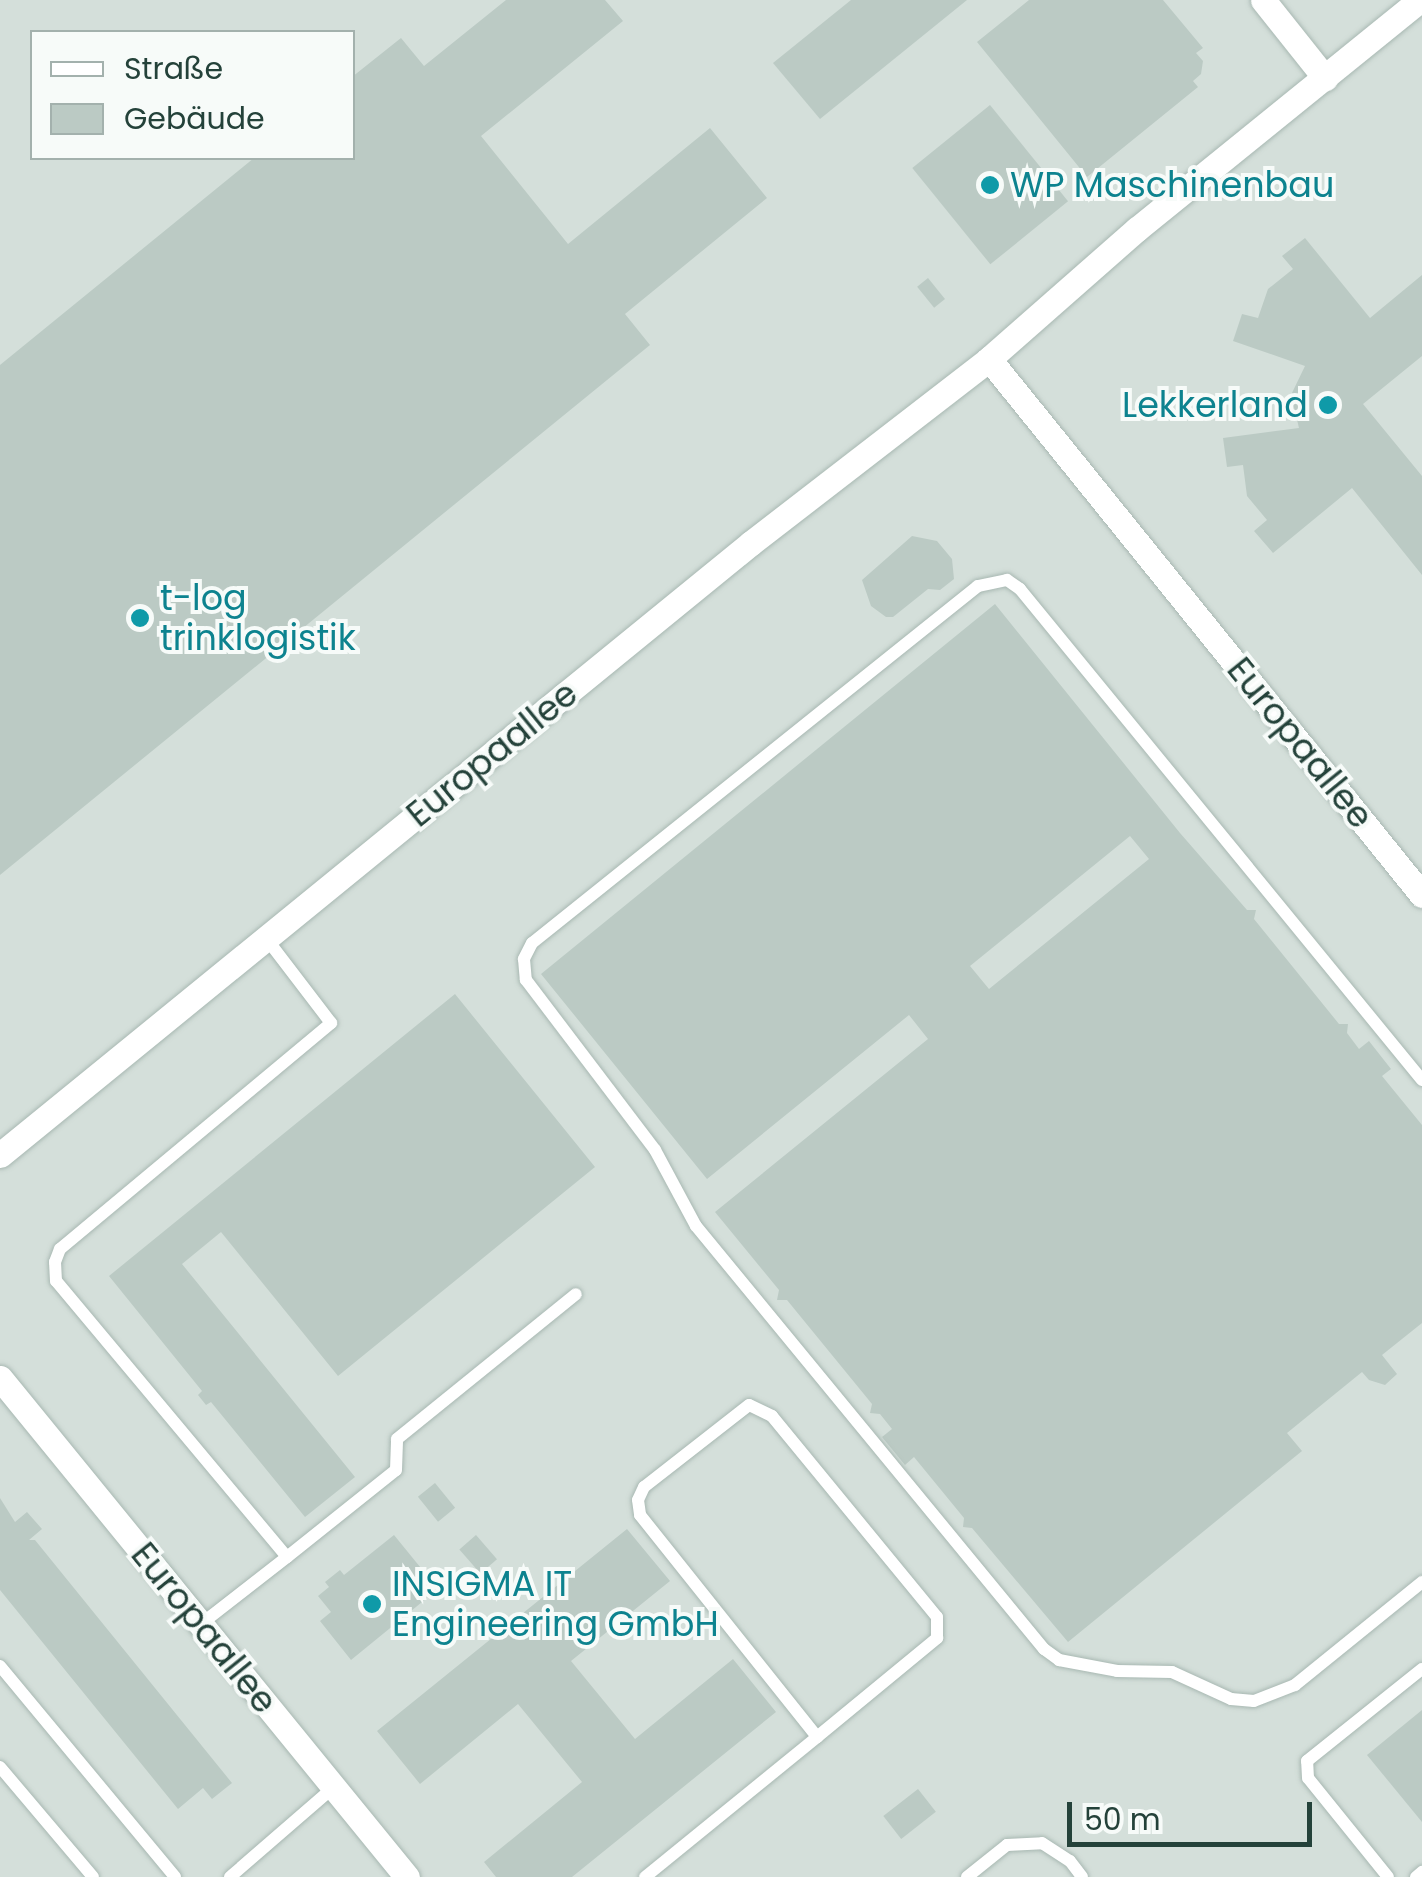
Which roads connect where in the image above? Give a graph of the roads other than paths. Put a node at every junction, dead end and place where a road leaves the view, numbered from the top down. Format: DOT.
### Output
graph roads {
  1 [pos="1263,0"];
  2 [pos="1420,0"];
  3 [pos="1325,78"];
  4 [pos="989,359"];
  5 [pos="1422,895"];
  6 [pos="266,938"];
  7 [pos="1422,1080"];
  8 [pos="0,1155"];
  9 [pos="576,1294"];
  10 [pos="0,1378"];
  11 [pos="287,1557"];
  12 [pos="1422,1582"];
  13 [pos="201,1624"];
  14 [pos="0,1666"];
  15 [pos="1422,1668"];
  16 [pos="816,1737"];
  17 [pos="0,1767"];
  18 [pos="334,1787"];
  19 [pos="1422,1872"];
  20 [pos="93,1877"];
  21 [pos="175,1877"];
  22 [pos="230,1877"];
  23 [pos="407,1877"];
  24 [pos="645,1877"];
  25 [pos="967,1877"];
  26 [pos="1082,1877"];
  27 [pos="1388,1877"];
  28 [pos="1416,1877"];
  1 -- 3 [label="street"];
  2 -- 3 [label="street, Europaallee"];
  3 -- 4 [label="street, Europaallee"];
  4 -- 5 [label="street, Europaallee"];
  4 -- 6 [label="street, Europaallee"];
  6 -- 8 [label="street, Europaallee"];
  6 -- 11 [label="lane"];
  7 -- 12 [label="lane"];
  9 -- 11 [label="lane"];
  10 -- 13 [label="street, Europaallee"];
  11 -- 13 [label="lane"];
  13 -- 18 [label="street, Europaallee"];
  14 -- 21 [label="lane"];
  15 -- 27 [label="lane"];
  16 -- 16 [label="lane"];
  16 -- 24 [label="lane"];
  17 -- 20 [label="lane"];
  18 -- 22 [label="lane"];
  18 -- 23 [label="street, Europaallee"];
  19 -- 28 [label="lane"];
  25 -- 26 [label="lane"];
}
